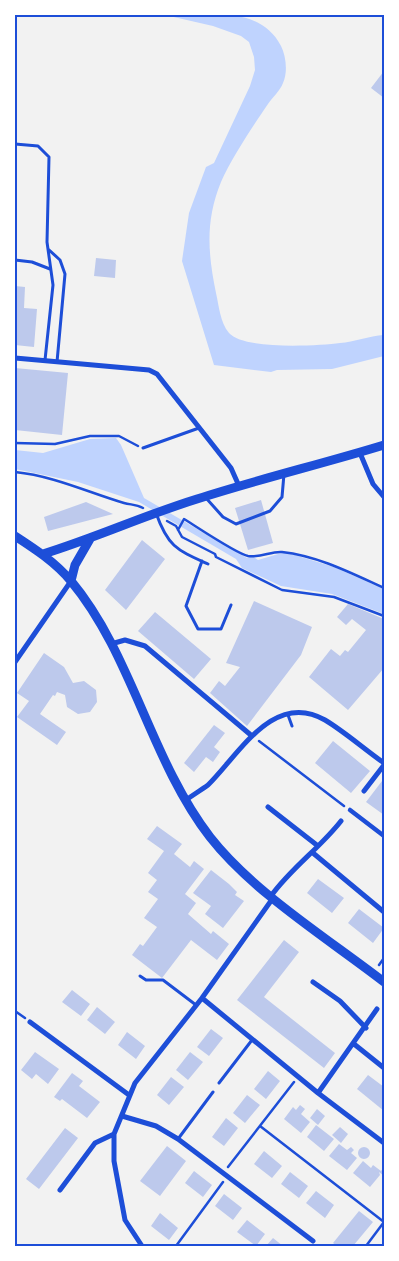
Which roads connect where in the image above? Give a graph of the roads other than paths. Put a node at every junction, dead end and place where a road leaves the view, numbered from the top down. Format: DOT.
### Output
graph roads {
  1 [pos="15,144"];
  2 [pos="48,249"];
  3 [pos="15,260"];
  4 [pos="50,269"];
  5 [pos="15,358"];
  6 [pos="45,360"];
  7 [pos="57,362"];
  8 [pos="199,427"];
  9 [pos="384,446"];
  10 [pos="143,448"];
  11 [pos="360,453"];
  12 [pos="284,473"];
  13 [pos="239,486"];
  14 [pos="205,496"];
  15 [pos="384,497"];
  16 [pos="158,516"];
  17 [pos="15,536"];
  18 [pos="90,539"];
  19 [pos="43,554"];
  20 [pos="202,561"];
  21 [pos="208,564"];
  22 [pos="71,581"];
  23 [pos="231,605"];
  24 [pos="110,644"];
  25 [pos="15,662"];
  26 [pos="288,715"];
  27 [pos="292,726"];
  28 [pos="252,736"];
  29 [pos="384,764"];
  30 [pos="364,791"];
  31 [pos="186,800"];
  32 [pos="268,807"];
  33 [pos="350,810"];
  34 [pos="341,821"];
  35 [pos="384,836"];
  36 [pos="318,846"];
  37 [pos="313,853"];
  38 [pos="272,897"];
  39 [pos="384,912"];
  40 [pos="140,976"];
  41 [pos="313,982"];
  42 [pos="384,982"];
  43 [pos="202,998"];
  44 [pos="196,1005"];
  45 [pos="378,1009"];
  46 [pos="30,1022"];
  47 [pos="366,1028"];
  48 [pos="252,1040"];
  49 [pos="354,1044"];
  50 [pos="384,1068"];
  51 [pos="219,1083"];
  52 [pos="213,1092"];
  53 [pos="318,1093"];
  54 [pos="129,1095"];
  55 [pos="122,1116"];
  56 [pos="114,1134"];
  57 [pos="178,1139"];
  58 [pos="384,1143"];
  59 [pos="60,1190"];
  60 [pos="313,1241"];
  61 [pos="142,1246"];
  1 -- 2 [label="lane"];
  2 -- 4 [label="lane"];
  2 -- 7 [label="lane"];
  3 -- 4 [label="lane"];
  4 -- 6 [label="lane"];
  5 -- 6 [label="street"];
  6 -- 7 [label="street"];
  7 -- 8 [label="street"];
  8 -- 10 [label="lane"];
  8 -- 13 [label="street"];
  9 -- 11 [label="main road"];
  11 -- 12 [label="main road"];
  11 -- 15 [label="street"];
  12 -- 13 [label="main road"];
  12 -- 14 [label="lane"];
  13 -- 14 [label="main road"];
  14 -- 16 [label="main road"];
  16 -- 18 [label="main road"];
  16 -- 20 [label="lane"];
  17 -- 19 [label="main road"];
  18 -- 19 [label="main road"];
  18 -- 22 [label="main road"];
  19 -- 22 [label="main road"];
  20 -- 21 [label="lane"];
  20 -- 23 [label="lane"];
  22 -- 24 [label="main road"];
  22 -- 25 [label="street"];
  24 -- 28 [label="street"];
  24 -- 31 [label="main road"];
  26 -- 27 [label="lane"];
  26 -- 28 [label="street"];
  26 -- 29 [label="street"];
  28 -- 31 [label="street"];
  29 -- 30 [label="street"];
  31 -- 38 [label="main road"];
  32 -- 36 [label="street"];
  33 -- 35 [label="street"];
  34 -- 36 [label="street"];
  36 -- 37 [label="street"];
  37 -- 38 [label="street"];
  37 -- 39 [label="street"];
  38 -- 42 [label="main road"];
  38 -- 43 [label="street"];
  40 -- 44 [label="lane"];
  41 -- 47 [label="street"];
  43 -- 44 [label="street"];
  43 -- 48 [label="street"];
  44 -- 54 [label="street"];
  45 -- 47 [label="street"];
  46 -- 54 [label="street"];
  47 -- 49 [label="street"];
  48 -- 51 [label="lane"];
  48 -- 53 [label="street"];
  49 -- 50 [label="street"];
  49 -- 53 [label="street"];
  52 -- 57 [label="lane"];
  53 -- 58 [label="street"];
  54 -- 55 [label="street"];
  55 -- 56 [label="street"];
  55 -- 57 [label="street"];
  56 -- 59 [label="street"];
  56 -- 61 [label="street"];
  57 -- 60 [label="street"];
}
